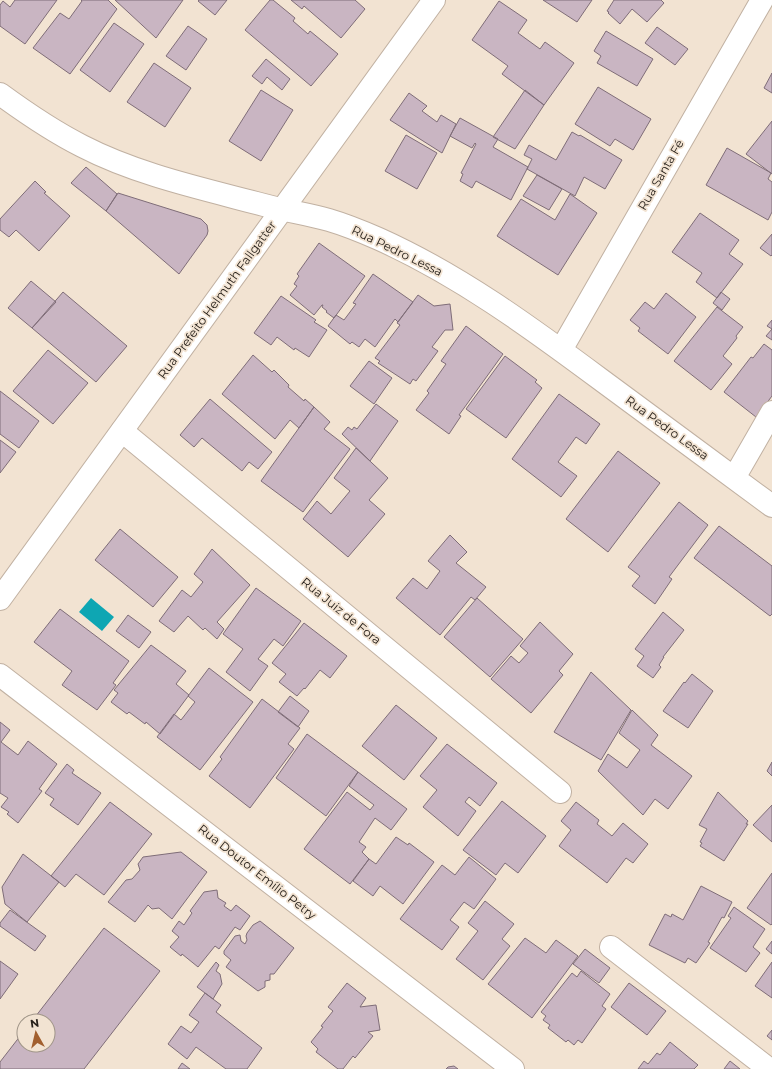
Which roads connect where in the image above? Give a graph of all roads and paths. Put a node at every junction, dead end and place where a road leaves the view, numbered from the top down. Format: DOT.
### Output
graph roads {
  1 [pos="434,0"];
  2 [pos="762,0"];
  3 [pos="0,94"];
  4 [pos="282,210"];
  5 [pos="561,350"];
  6 [pos="772,412"];
  7 [pos="122,431"];
  8 [pos="734,478"];
  9 [pos="772,506"];
  10 [pos="0,599"];
  11 [pos="0,674"];
  12 [pos="560,792"];
  13 [pos="611,947"];
  14 [pos="513,1069"];
  15 [pos="769,1069"];
  1 -- 4 [label="street, Rua Prefeito Helmuth Fallgatter"];
  2 -- 5 [label="street, Rua Santa Fé"];
  3 -- 4 [label="street, Rua Pedro Lessa"];
  4 -- 5 [label="street, Rua Pedro Lessa"];
  4 -- 7 [label="street, Rua Prefeito Helmuth Fallgatter"];
  5 -- 8 [label="street, Rua Pedro Lessa"];
  6 -- 8 [label="street"];
  7 -- 10 [label="street, Rua Prefeito Helmuth Fallgatter"];
  7 -- 12 [label="street, Rua Juiz de Fora"];
  8 -- 9 [label="street, Rua Pedro Lessa"];
  11 -- 14 [label="street, Rua Doutor Emílio Petry"];
  13 -- 15 [label="street"];
}
